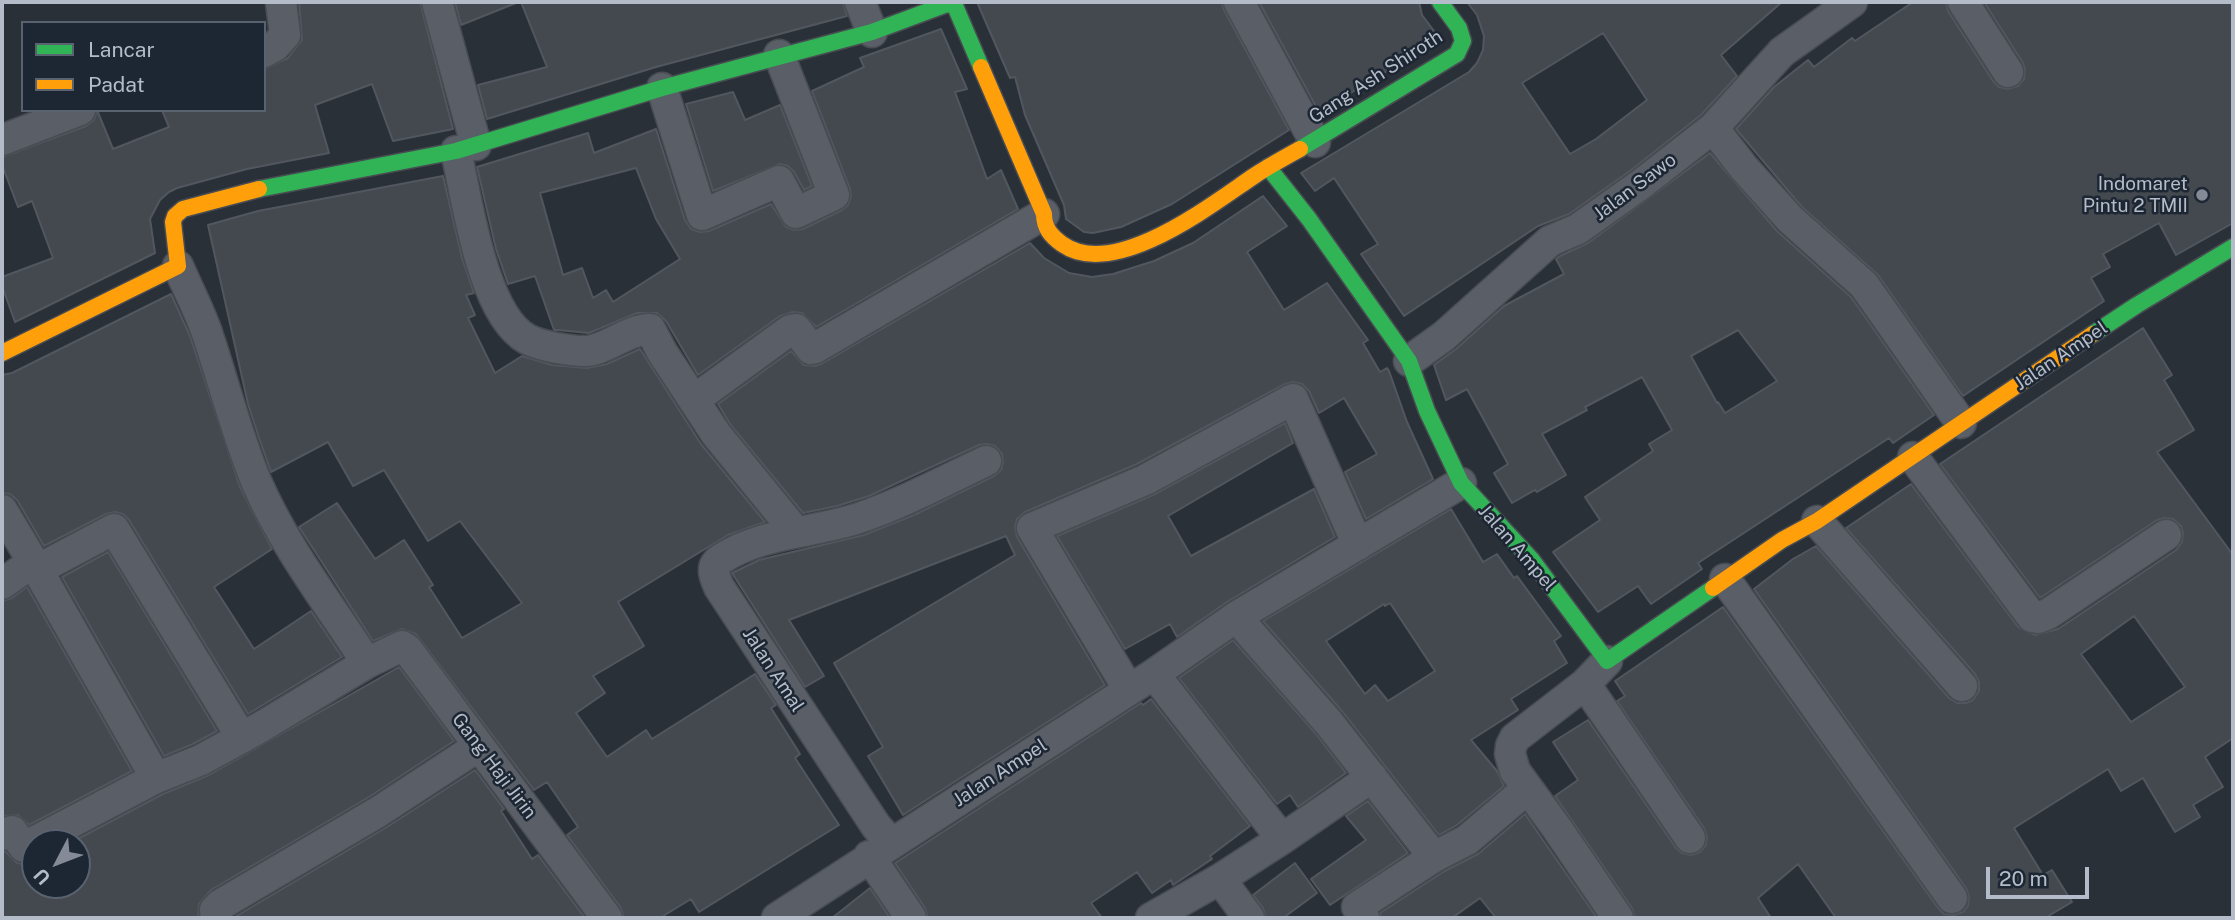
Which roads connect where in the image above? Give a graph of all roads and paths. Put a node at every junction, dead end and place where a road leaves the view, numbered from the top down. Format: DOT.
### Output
graph roads {
  1 [pos="281,2"];
  2 [pos="437,2"];
  3 [pos="860,2"];
  4 [pos="1239,2"];
  5 [pos="1440,2"];
  6 [pos="1852,2"];
  7 [pos="1963,2"];
  8 [pos="872,32"];
  9 [pos="266,51"];
  10 [pos="779,55"];
  11 [pos="2008,72"];
  12 [pos="662,88"];
  13 [pos="75,112"];
  14 [pos="1713,128"];
  15 [pos="2,140"];
  16 [pos="1315,142"];
  17 [pos="466,148"];
  18 [pos="1268,167"];
  19 [pos="1044,215"];
  20 [pos="2233,247"];
  21 [pos="178,266"];
  22 [pos="2,353"];
  23 [pos="1409,361"];
  24 [pos="694,400"];
  25 [pos="1961,423"];
  26 [pos="1913,457"];
  27 [pos="986,461"];
  28 [pos="1461,483"];
  29 [pos="2,510"];
  30 [pos="1817,521"];
  31 [pos="795,531"];
  32 [pos="2166,535"];
  33 [pos="1358,545"];
  34 [pos="35,566"];
  35 [pos="1725,579"];
  36 [pos="2,584"];
  37 [pos="1236,617"];
  38 [pos="1607,662"];
  39 [pos="367,663"];
  40 [pos="1154,674"];
  41 [pos="1585,684"];
  42 [pos="1962,686"];
  43 [pos="1129,690"];
  44 [pos="242,738"];
  45 [pos="479,746"];
  46 [pos="1372,777"];
  47 [pos="156,778"];
  48 [pos="1527,789"];
  49 [pos="2,835"];
  50 [pos="1690,838"];
  51 [pos="1282,839"];
  52 [pos="880,850"];
  53 [pos="1434,857"];
  54 [pos="1220,878"];
  55 [pos="1952,898"];
  56 [pos="1352,915"];
  57 [pos="216,918"];
  58 [pos="607,918"];
  59 [pos="777,918"];
  60 [pos="911,918"];
  61 [pos="1152,918"];
  62 [pos="1249,918"];
  63 [pos="1618,918"];
  1 -- 9 [label="street"];
  2 -- 17 [label="street"];
  3 -- 8 [label="street"];
  4 -- 16 [label="street"];
  5 -- 16 [label="street, Gang Ash Shiroth"];
  6 -- 14 [label="street, Jalan Sawo"];
  7 -- 11 [label="street"];
  8 -- 10 [label="street"];
  8 -- 19 [label="street, Gang Ash Shiroth"];
  10 -- 12 [label="street"];
  10 -- 12 [label="street"];
  12 -- 17 [label="street"];
  13 -- 15 [label="street"];
  14 -- 23 [label="street, Jalan Sawo"];
  14 -- 25 [label="street"];
  16 -- 18 [label="street, Gang Ash Shiroth"];
  17 -- 21 [label="street"];
  17 -- 24 [label="street"];
  18 -- 19 [label="street, Gang Ash Shiroth"];
  18 -- 23 [label="street"];
  19 -- 24 [label="street"];
  20 -- 25 [label="street, Jalan Ampel"];
  21 -- 22 [label="street"];
  21 -- 39 [label="street"];
  23 -- 28 [label="street"];
  24 -- 31 [label="street"];
  25 -- 26 [label="street, Jalan Ampel"];
  26 -- 30 [label="street, Jalan Ampel"];
  26 -- 32 [label="street"];
  27 -- 31 [label="street"];
  28 -- 33 [label="street, Jalan Ampel"];
  28 -- 38 [label="street, Jalan Ampel"];
  29 -- 34 [label="street"];
  30 -- 35 [label="street, Jalan Ampel"];
  30 -- 42 [label="street"];
  31 -- 52 [label="street, Jalan Amal"];
  33 -- 37 [label="street, Jalan Ampel"];
  33 -- 43 [label="street"];
  34 -- 36 [label="street"];
  34 -- 44 [label="street"];
  34 -- 47 [label="street"];
  35 -- 38 [label="street, Jalan Ampel"];
  35 -- 55 [label="street"];
  37 -- 40 [label="street, Jalan Ampel"];
  37 -- 46 [label="street"];
  38 -- 41 [label="street"];
  39 -- 44 [label="street"];
  39 -- 45 [label="street, Gang Haji Jirin"];
  40 -- 43 [label="street, Jalan Ampel"];
  40 -- 51 [label="street"];
  41 -- 48 [label="street"];
  41 -- 50 [label="street"];
  43 -- 52 [label="street, Jalan Ampel"];
  44 -- 47 [label="street"];
  45 -- 57 [label="street"];
  45 -- 58 [label="street, Gang Haji Jirin"];
  46 -- 51 [label="street"];
  46 -- 53 [label="street"];
  47 -- 49 [label="street"];
  48 -- 53 [label="street"];
  48 -- 63 [label="street"];
  51 -- 54 [label="street"];
  52 -- 59 [label="street, Jalan Ampel"];
  52 -- 60 [label="street"];
  53 -- 56 [label="street"];
  54 -- 61 [label="street"];
  54 -- 62 [label="street"];
}
